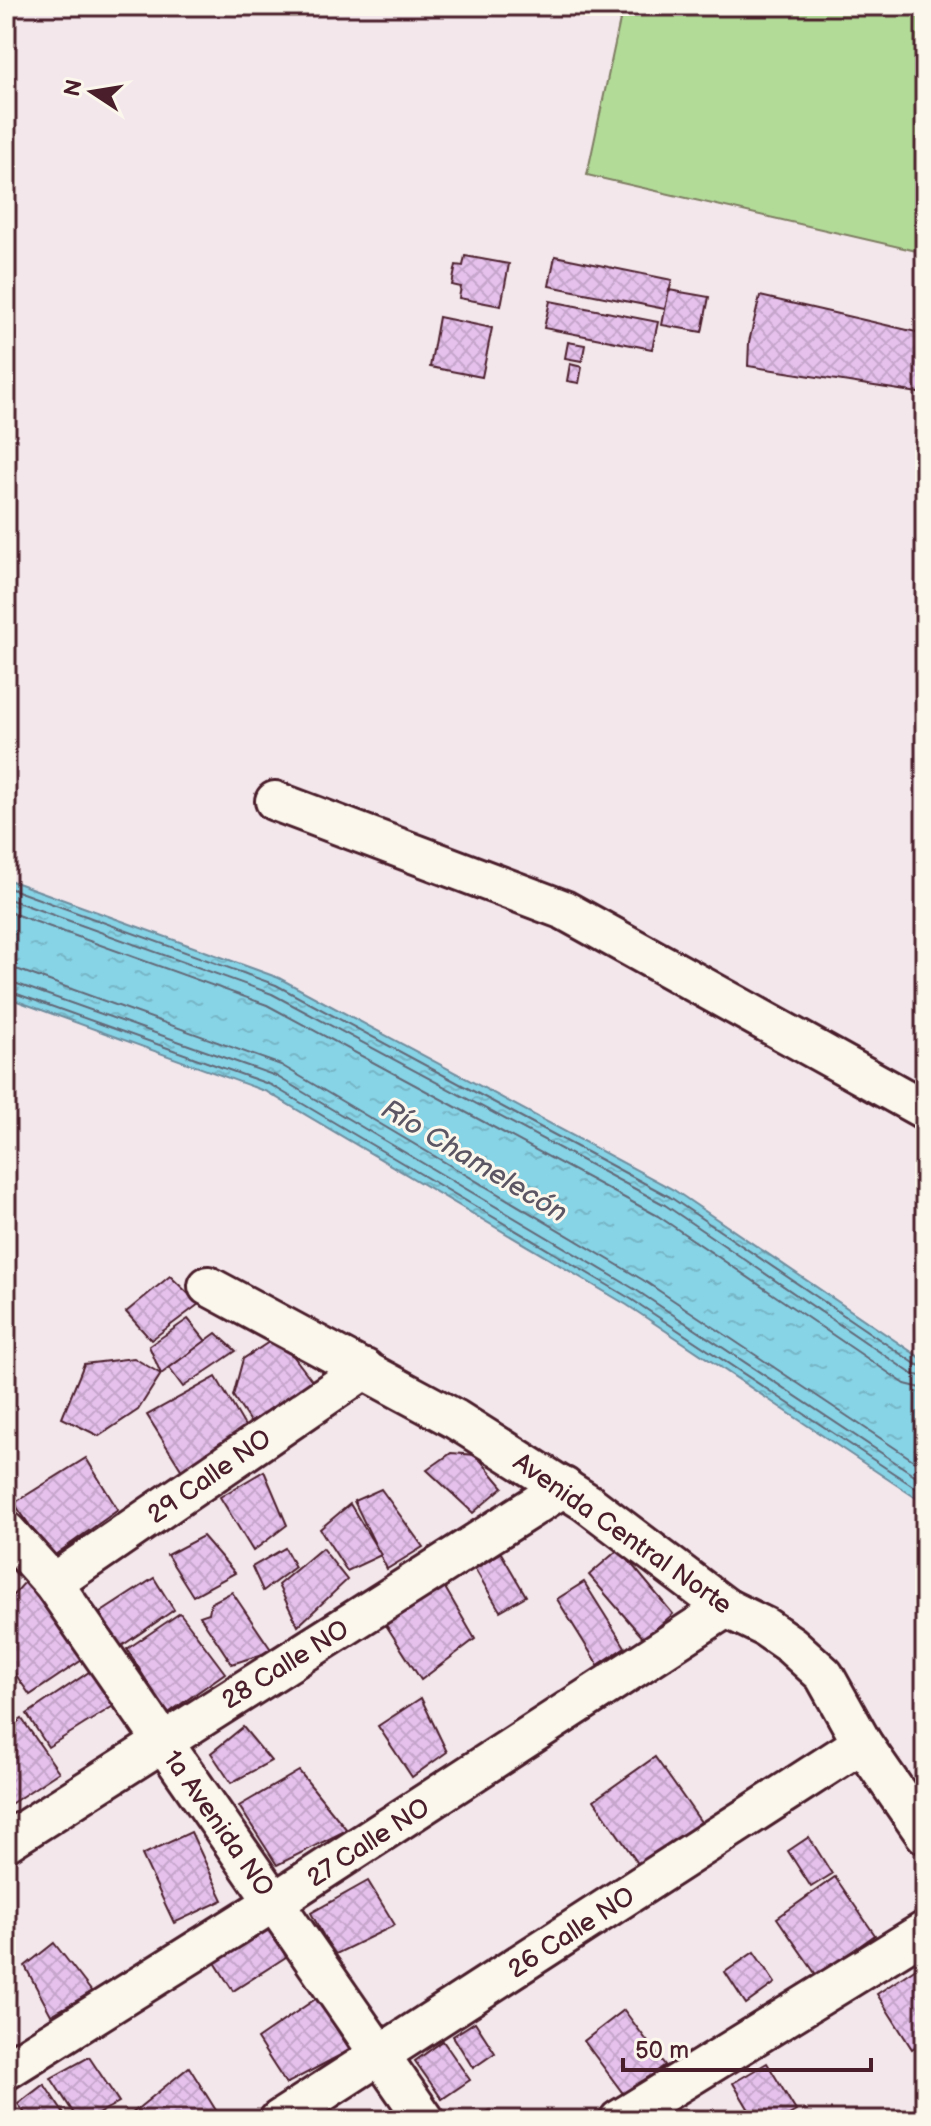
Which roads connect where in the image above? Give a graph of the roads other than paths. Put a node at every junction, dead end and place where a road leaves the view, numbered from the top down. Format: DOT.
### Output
graph roads {
  1 [pos="275,801"];
  2 [pos="925,1110"];
  3 [pos="208,1286"];
  4 [pos="365,1369"];
  5 [pos="564,1487"];
  6 [pos="6,1531"];
  7 [pos="53,1583"];
  8 [pos="726,1608"];
  9 [pos="163,1741"];
  10 [pos="862,1743"];
  11 [pos="925,1834"];
  12 [pos="6,1842"];
  13 [pos="274,1902"];
  14 [pos="925,1931"];
  15 [pos="381,2056"];
  16 [pos="6,2070"];
  17 [pos="279,2120"];
  18 [pos="425,2120"];
  19 [pos="619,2120"];
  1 -- 2 [label="street"];
  3 -- 4 [label="street, Avenida Central Norte"];
  4 -- 5 [label="street, Avenida Central Norte"];
  4 -- 7 [label="street, 29 Calle NO"];
  5 -- 8 [label="street, Avenida Central Norte"];
  5 -- 9 [label="street, 28 Calle NO"];
  6 -- 7 [label="street, 1a Avenida NO"];
  7 -- 9 [label="street, 1a Avenida NO"];
  8 -- 10 [label="street, Avenida Central Norte"];
  8 -- 13 [label="street, 27 Calle NO"];
  9 -- 12 [label="street, 28 Calle NO"];
  9 -- 13 [label="street, 1a Avenida NO"];
  10 -- 11 [label="street, Avenida Central Norte"];
  10 -- 15 [label="street, 26 Calle NO"];
  13 -- 15 [label="street, 1a Avenida NO"];
  13 -- 16 [label="street, 27 Calle NO"];
  14 -- 19 [label="street"];
  15 -- 17 [label="street, 26 Calle NO"];
  15 -- 18 [label="street, 1a Avenida NO"];
}
